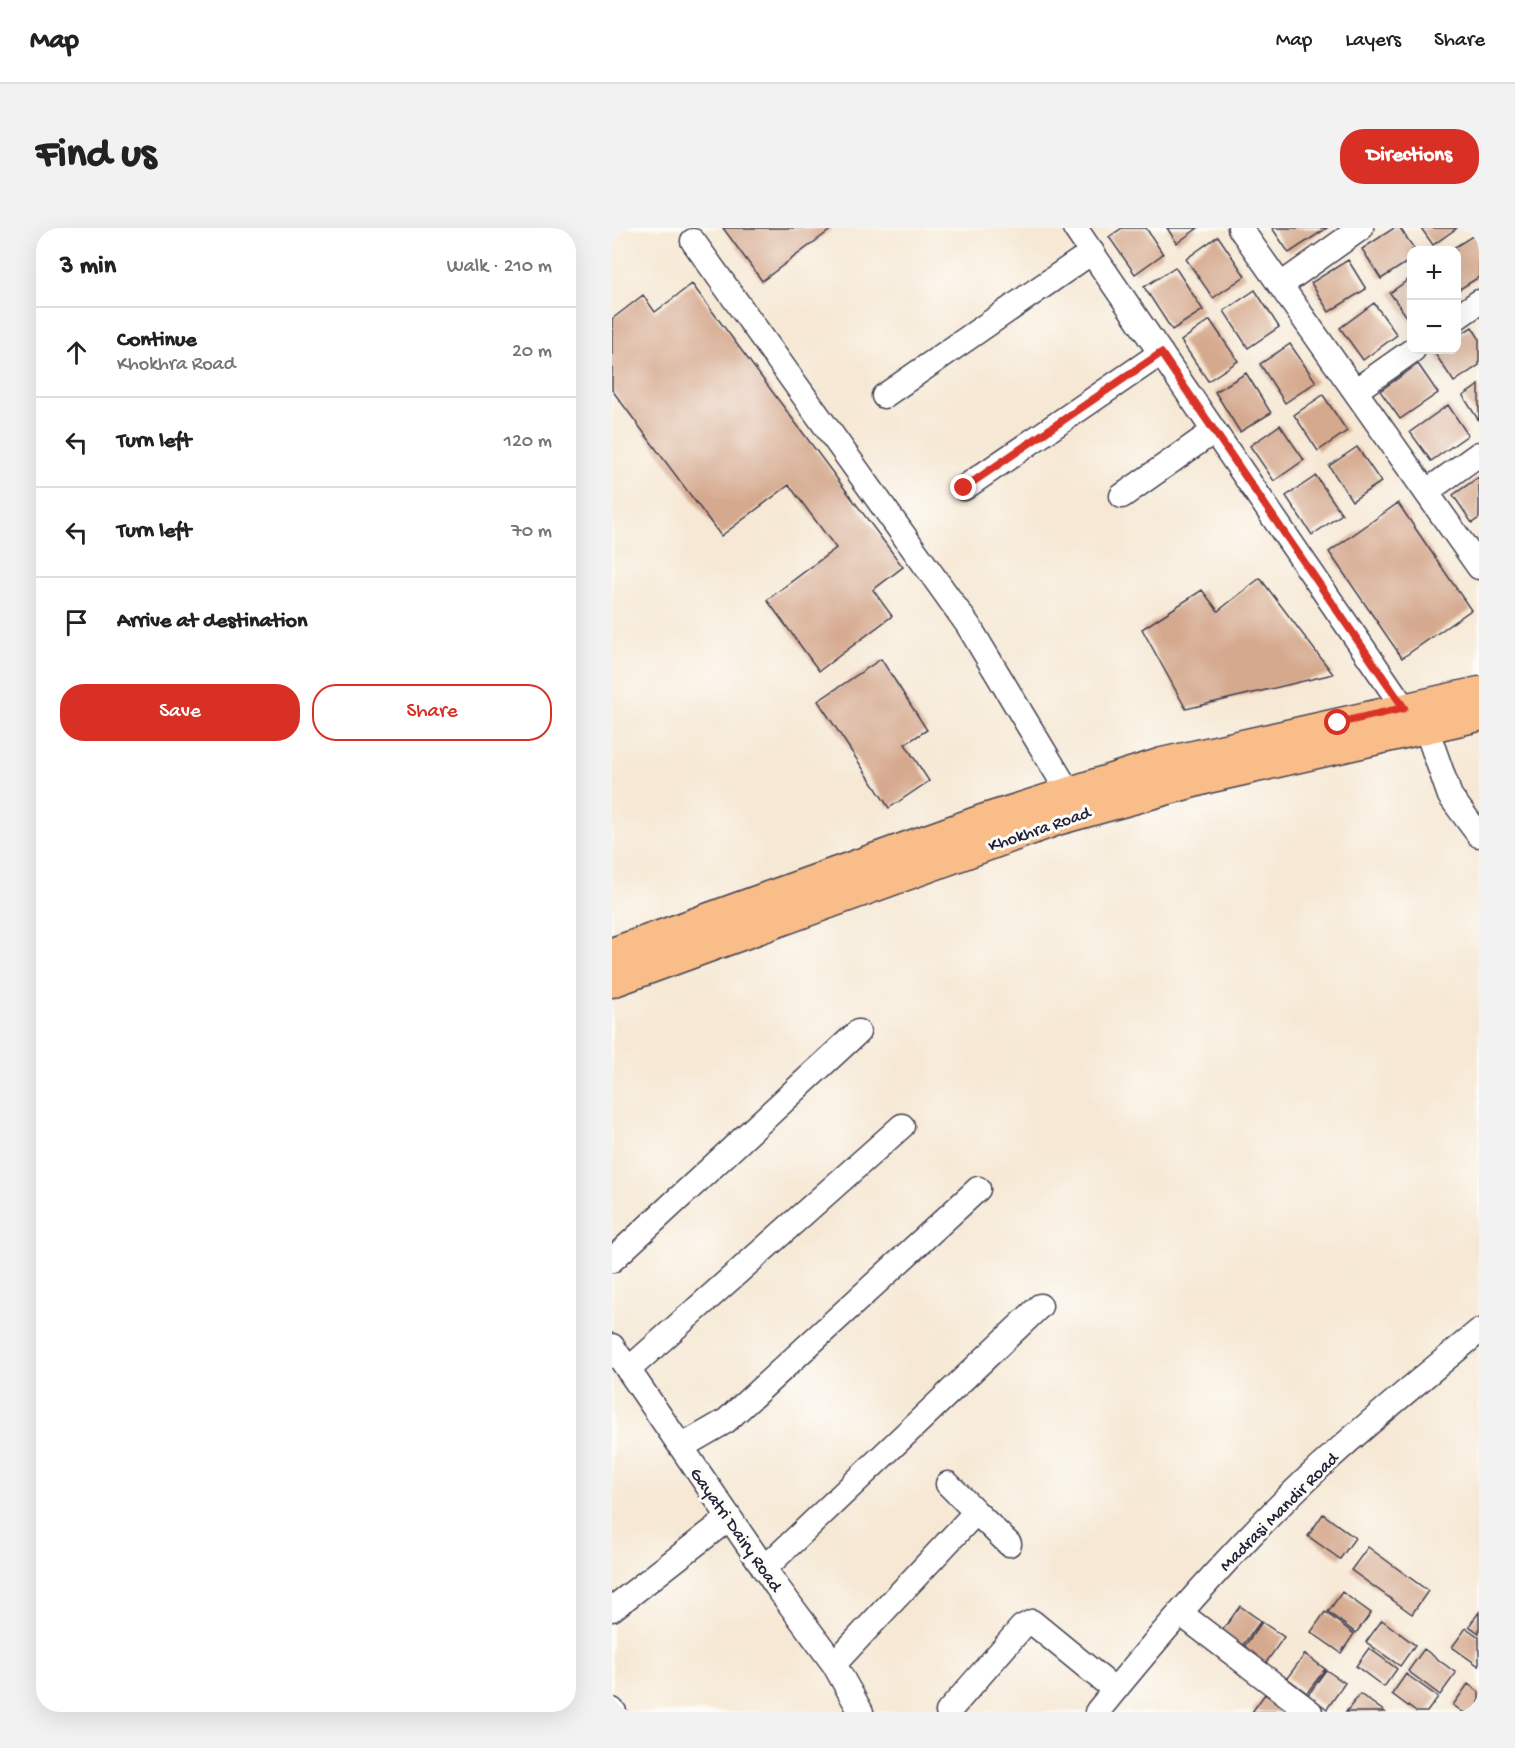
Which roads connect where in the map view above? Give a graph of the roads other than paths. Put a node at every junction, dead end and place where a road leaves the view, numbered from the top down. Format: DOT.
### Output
graph roads {
  1 [pos="1075,228"];
  2 [pos="1240,228"];
  3 [pos="1361,228"];
  4 [pos="693,241"];
  5 [pos="1092,252"];
  6 [pos="1281,285"];
  7 [pos="1479,302"];
  8 [pos="1461,315"];
  9 [pos="1161,353"];
  10 [pos="1407,354"];
  11 [pos="1355,391"];
  12 [pos="884,396"];
  13 [pos="1214,431"];
  14 [pos="1479,454"];
  15 [pos="964,488"];
  16 [pos="1426,492"];
  17 [pos="1122,496"];
  18 [pos="1479,567"];
  19 [pos="1479,692"];
  20 [pos="1479,716"];
  21 [pos="1415,718"];
  22 [pos="1069,793"];
  23 [pos="1479,835"];
  24 [pos="612,952"];
  25 [pos="612,982"];
  26 [pos="858,1032"];
  27 [pos="902,1126"];
  28 [pos="978,1189"];
  29 [pos="612,1260"];
  30 [pos="1040,1306"];
  31 [pos="1479,1331"];
  32 [pos="612,1346"];
  33 [pos="628,1370"];
  34 [pos="681,1448"];
  35 [pos="948,1484"];
  36 [pos="976,1512"];
  37 [pos="729,1518"];
  38 [pos="1009,1544"];
  39 [pos="764,1569"];
  40 [pos="612,1609"];
  41 [pos="1179,1612"];
  42 [pos="834,1664"];
  43 [pos="1114,1690"];
  44 [pos="861,1712"];
  45 [pos="948,1712"];
  46 [pos="1097,1712"];
  47 [pos="1310,1712"];
  1 -- 5 [label="street"];
  2 -- 6 [label="street"];
  3 -- 6 [label="street"];
  4 -- 22 [label="street"];
  5 -- 9 [label="street"];
  5 -- 12 [label="street"];
  6 -- 11 [label="street"];
  7 -- 8 [label="street"];
  9 -- 13 [label="street"];
  9 -- 15 [label="street"];
  10 -- 11 [label="street"];
  11 -- 16 [label="street"];
  13 -- 17 [label="street"];
  13 -- 21 [label="street"];
  14 -- 16 [label="street"];
  16 -- 18 [label="street"];
  19 -- 21 [label="main road, Khokhra Road"];
  20 -- 21 [label="main road, Khokhra Road"];
  21 -- 22 [label="main road, Khokhra Road"];
  21 -- 23 [label="street"];
  21 -- 25 [label="main road, Khokhra Road"];
  22 -- 24 [label="main road, Khokhra Road"];
  26 -- 29 [label="street"];
  27 -- 33 [label="street"];
  28 -- 34 [label="street"];
  30 -- 39 [label="street"];
  31 -- 41 [label="street, Madrasi Mandir Road"];
  32 -- 33 [label="street, Gayatri Dairy Road"];
  33 -- 34 [label="street, Gayatri Dairy Road"];
  34 -- 37 [label="street, Gayatri Dairy Road"];
  35 -- 36 [label="street"];
  36 -- 38 [label="street"];
  36 -- 42 [label="street"];
  37 -- 39 [label="street, Gayatri Dairy Road"];
  37 -- 40 [label="street"];
  39 -- 42 [label="street, Gayatri Dairy Road"];
  41 -- 43 [label="street, Madrasi Mandir Road"];
  41 -- 47 [label="street"];
  42 -- 44 [label="street, Gayatri Dairy Road"];
  43 -- 45 [label="street"];
  43 -- 46 [label="street, Madrasi Mandir Road"];
}
